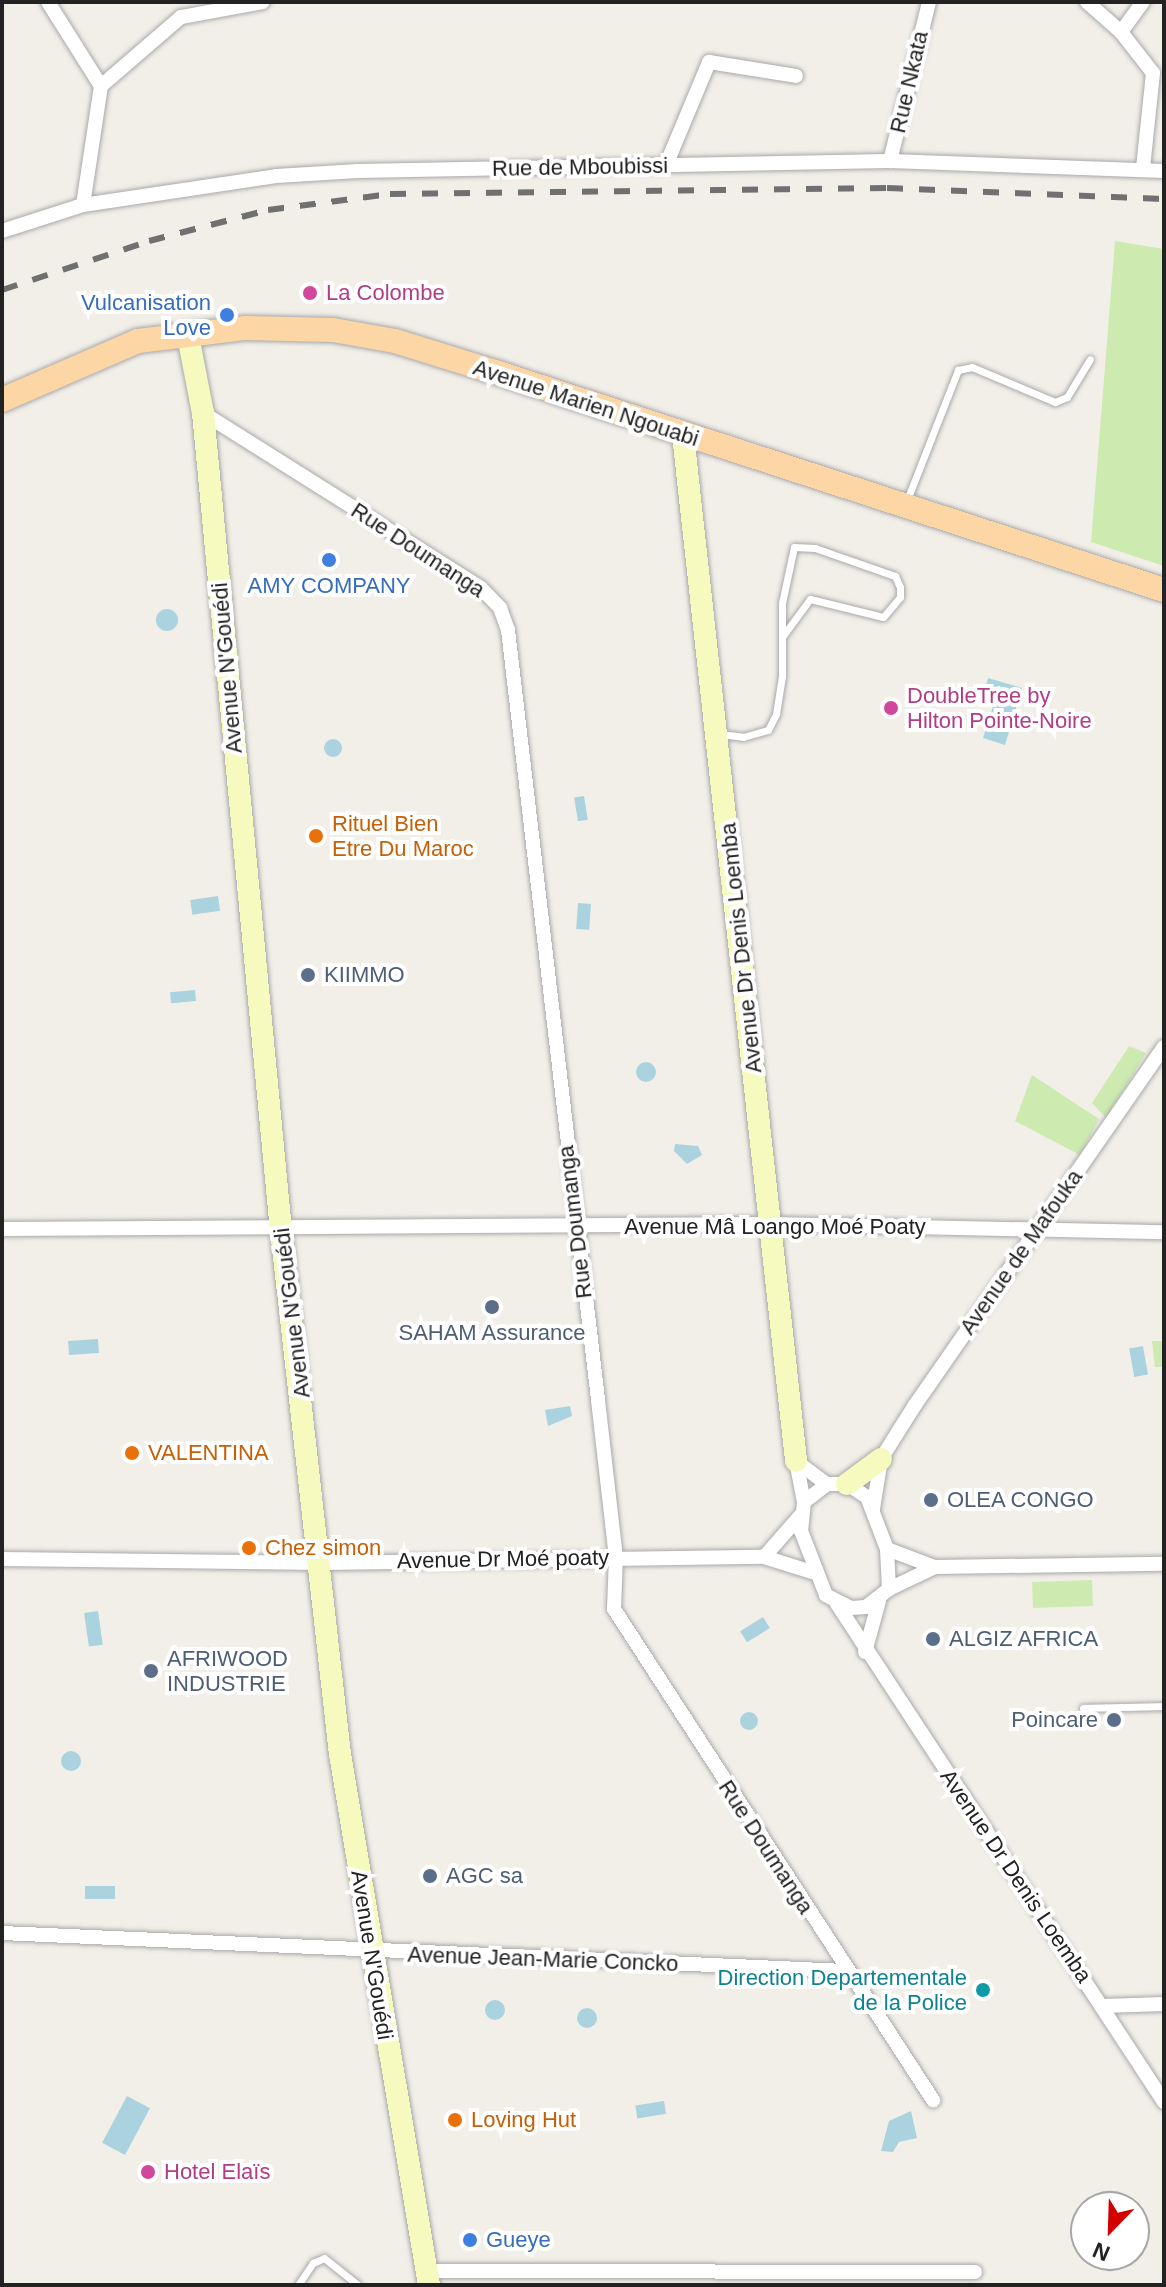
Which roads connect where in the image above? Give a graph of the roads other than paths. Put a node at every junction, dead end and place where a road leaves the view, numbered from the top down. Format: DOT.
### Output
graph roads {
  1 [pos="48,2"];
  2 [pos="186,2"];
  3 [pos="263,2"];
  4 [pos="929,2"];
  5 [pos="1087,2"];
  6 [pos="1143,2"];
  7 [pos="181,17"];
  8 [pos="1121,32"];
  9 [pos="796,76"];
  10 [pos="101,86"];
  11 [pos="890,161"];
  12 [pos="666,165"];
  13 [pos="1143,168"];
  14 [pos="1164,171"];
  15 [pos="83,205"];
  16 [pos="2,231"];
  17 [pos="188,336"];
  18 [pos="1090,359"];
  19 [pos="2,400"];
  20 [pos="203,413"];
  21 [pos="683,435"];
  22 [pos="904,506"];
  23 [pos="1164,590"];
  24 [pos="782,637"];
  25 [pos="719,734"];
  26 [pos="1164,1047"];
  27 [pos="771,1224"];
  28 [pos="574,1228"];
  29 [pos="2,1229"];
  30 [pos="281,1230"];
  31 [pos="1036,1230"];
  32 [pos="1164,1232"];
  33 [pos="881,1459"];
  34 [pos="796,1461"];
  35 [pos="837,1484"];
  36 [pos="802,1509"];
  37 [pos="873,1509"];
  38 [pos="887,1549"];
  39 [pos="616,1557"];
  40 [pos="764,1557"];
  41 [pos="2,1559"];
  42 [pos="322,1563"];
  43 [pos="1164,1564"];
  44 [pos="935,1567"];
  45 [pos="815,1573"];
  46 [pos="884,1595"];
  47 [pos="837,1604"];
  48 [pos="865,1652"];
  49 [pos="1164,1706"];
  50 [pos="1083,1708"];
  51 [pos="2,1933"];
  52 [pos="370,1953"];
  53 [pos="845,1971"];
  54 [pos="1164,2004"];
  55 [pos="1103,2006"];
  56 [pos="933,2100"];
  57 [pos="1164,2102"];
  58 [pos="975,2272"];
  59 [pos="428,2278"];
  60 [pos="298,2285"];
  61 [pos="358,2285"];
  1 -- 10 [label="street"];
  2 -- 7 [label="street"];
  3 -- 7 [label="street"];
  4 -- 11 [label="street, Rue Nkata"];
  5 -- 8 [label="street"];
  6 -- 8 [label="street"];
  7 -- 10 [label="street"];
  8 -- 13 [label="street"];
  9 -- 12 [label="street"];
  10 -- 15 [label="street"];
  11 -- 12 [label="street, Rue de Mboubissi"];
  11 -- 13 [label="street, Rue de Mboubissi"];
  12 -- 15 [label="street, Rue de Mboubissi"];
  13 -- 14 [label="street, Rue de Mboubissi"];
  15 -- 16 [label="street, Rue de Mboubissi"];
  17 -- 19 [label="main road, Avenue Marien Ngouabi"];
  17 -- 20 [label="street, Avenue N'Gouédi"];
  17 -- 21 [label="main road, Avenue Marien Ngouabi"];
  18 -- 22 [label="lane"];
  20 -- 28 [label="street, Rue Doumanga"];
  20 -- 30 [label="street, Avenue N'Gouédi"];
  21 -- 22 [label="main road, Avenue Marien Ngouabi"];
  21 -- 25 [label="street, Avenue Dr Denis Loemba"];
  22 -- 23 [label="main road, Avenue Marien Ngouabi"];
  24 -- 24 [label="lane"];
  24 -- 25 [label="lane"];
  25 -- 27 [label="street, Avenue Dr Denis Loemba"];
  26 -- 31 [label="street, Avenue de Mafouka"];
  27 -- 28 [label="street, Avenue Mâ Loango Moé Poaty"];
  27 -- 31 [label="street, Avenue Mâ Loango Moé Poaty"];
  27 -- 34 [label="street, Avenue Dr Denis Loemba"];
  28 -- 30 [label="street, Avenue Mâ Loango Moé Poaty"];
  28 -- 39 [label="street, Rue Doumanga"];
  29 -- 30 [label="street, Avenue Mâ Loango Moé Poaty"];
  30 -- 42 [label="street, Avenue N'Gouédi"];
  31 -- 32 [label="street, Avenue Mâ Loango Moé Poaty"];
  31 -- 33 [label="street, Avenue de Mafouka"];
  33 -- 35 [label="street, Avenue de Mafouka"];
  33 -- 37 [label="street, Avenue de Mafouka"];
  34 -- 35 [label="street"];
  34 -- 36 [label="street, Avenue Dr Denis Loemba"];
  35 -- 36 [label="street"];
  35 -- 37 [label="street"];
  36 -- 40 [label="street"];
  36 -- 45 [label="street"];
  37 -- 38 [label="street"];
  38 -- 44 [label="street"];
  38 -- 46 [label="street"];
  39 -- 40 [label="street, Avenue Dr Moé poaty"];
  39 -- 42 [label="street, Avenue Dr Moé poaty"];
  39 -- 53 [label="street, Rue Doumanga"];
  40 -- 45 [label="street, Avenue Dr Moé poaty"];
  41 -- 42 [label="street, Avenue Dr Moé poaty"];
  42 -- 52 [label="street, Avenue N'Gouédi"];
  43 -- 44 [label="street"];
  44 -- 46 [label="street"];
  45 -- 47 [label="street"];
  46 -- 47 [label="street"];
  46 -- 48 [label="street"];
  47 -- 48 [label="street, Avenue Dr Denis Loemba"];
  48 -- 55 [label="street, Avenue Dr Denis Loemba"];
  49 -- 50 [label="lane"];
  51 -- 52 [label="street, Avenue Jean-Marie Concko"];
  52 -- 53 [label="street, Avenue Jean-Marie Concko"];
  52 -- 59 [label="street, Avenue N'Gouédi"];
  53 -- 56 [label="street, Rue Doumanga"];
  54 -- 55 [label="street"];
  55 -- 57 [label="street, Avenue Dr Denis Loemba"];
  58 -- 59 [label="street"];
  60 -- 61 [label="lane"];
}
